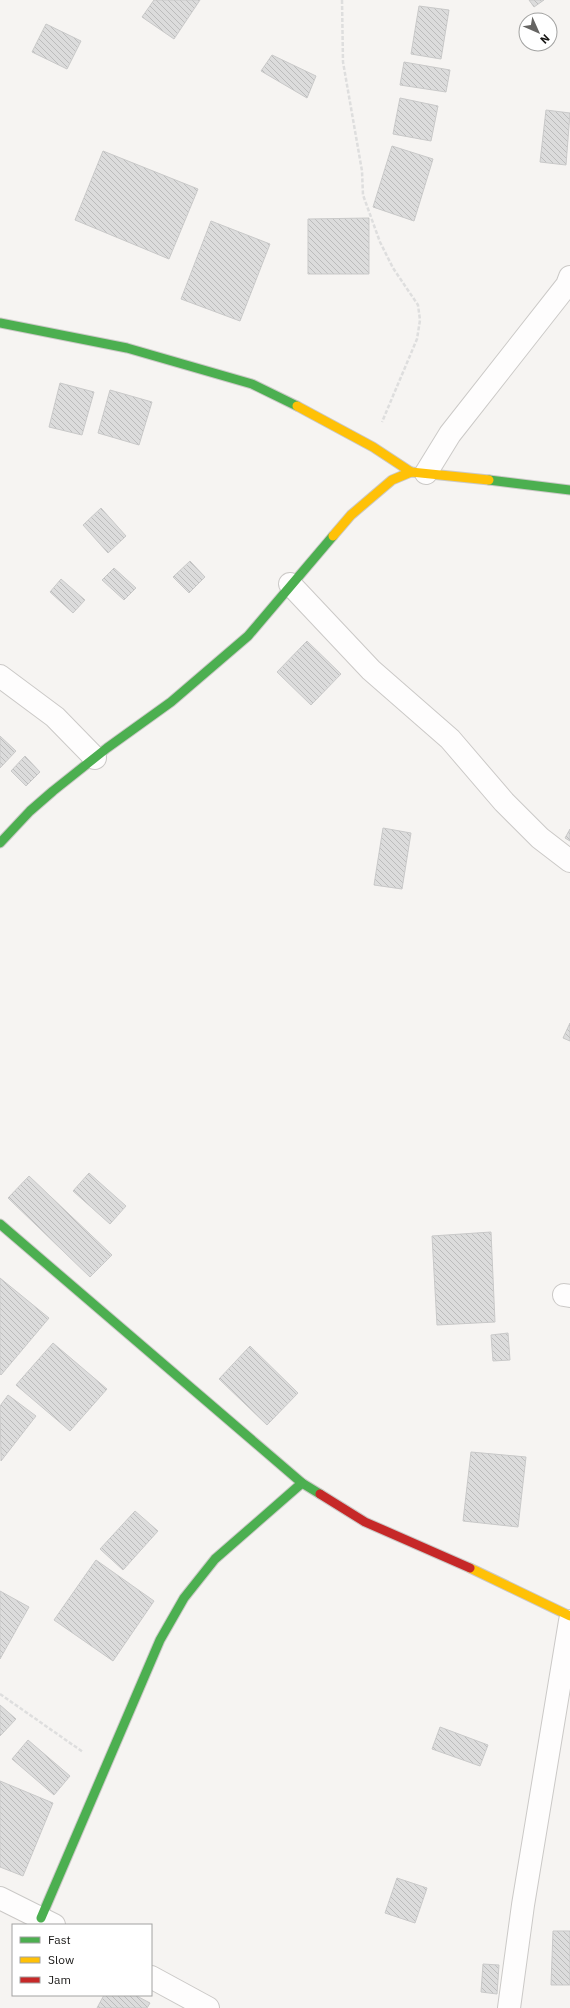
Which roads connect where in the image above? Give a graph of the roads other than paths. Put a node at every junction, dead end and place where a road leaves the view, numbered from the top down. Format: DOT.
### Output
graph roads {
  1 [pos="570,277"];
  2 [pos="0,322"];
  3 [pos="419,473"];
  4 [pos="570,490"];
  5 [pos="290,584"];
  6 [pos="0,676"];
  7 [pos="95,758"];
  8 [pos="0,843"];
  9 [pos="570,861"];
  10 [pos="0,1224"];
  11 [pos="302,1483"];
  12 [pos="570,1616"];
  13 [pos="570,1621"];
  14 [pos="0,1898"];
  15 [pos="48,1922"];
  16 [pos="152,1978"];
  17 [pos="208,2008"];
  18 [pos="509,2008"];
  1 -- 3 [label="street"];
  2 -- 3 [label="street"];
  3 -- 4 [label="street"];
  3 -- 5 [label="street"];
  5 -- 7 [label="street"];
  5 -- 9 [label="street"];
  6 -- 7 [label="street"];
  7 -- 8 [label="street"];
  10 -- 11 [label="street"];
  11 -- 12 [label="street"];
  11 -- 15 [label="street"];
  13 -- 18 [label="street"];
  14 -- 15 [label="street"];
  16 -- 17 [label="street"];
}
